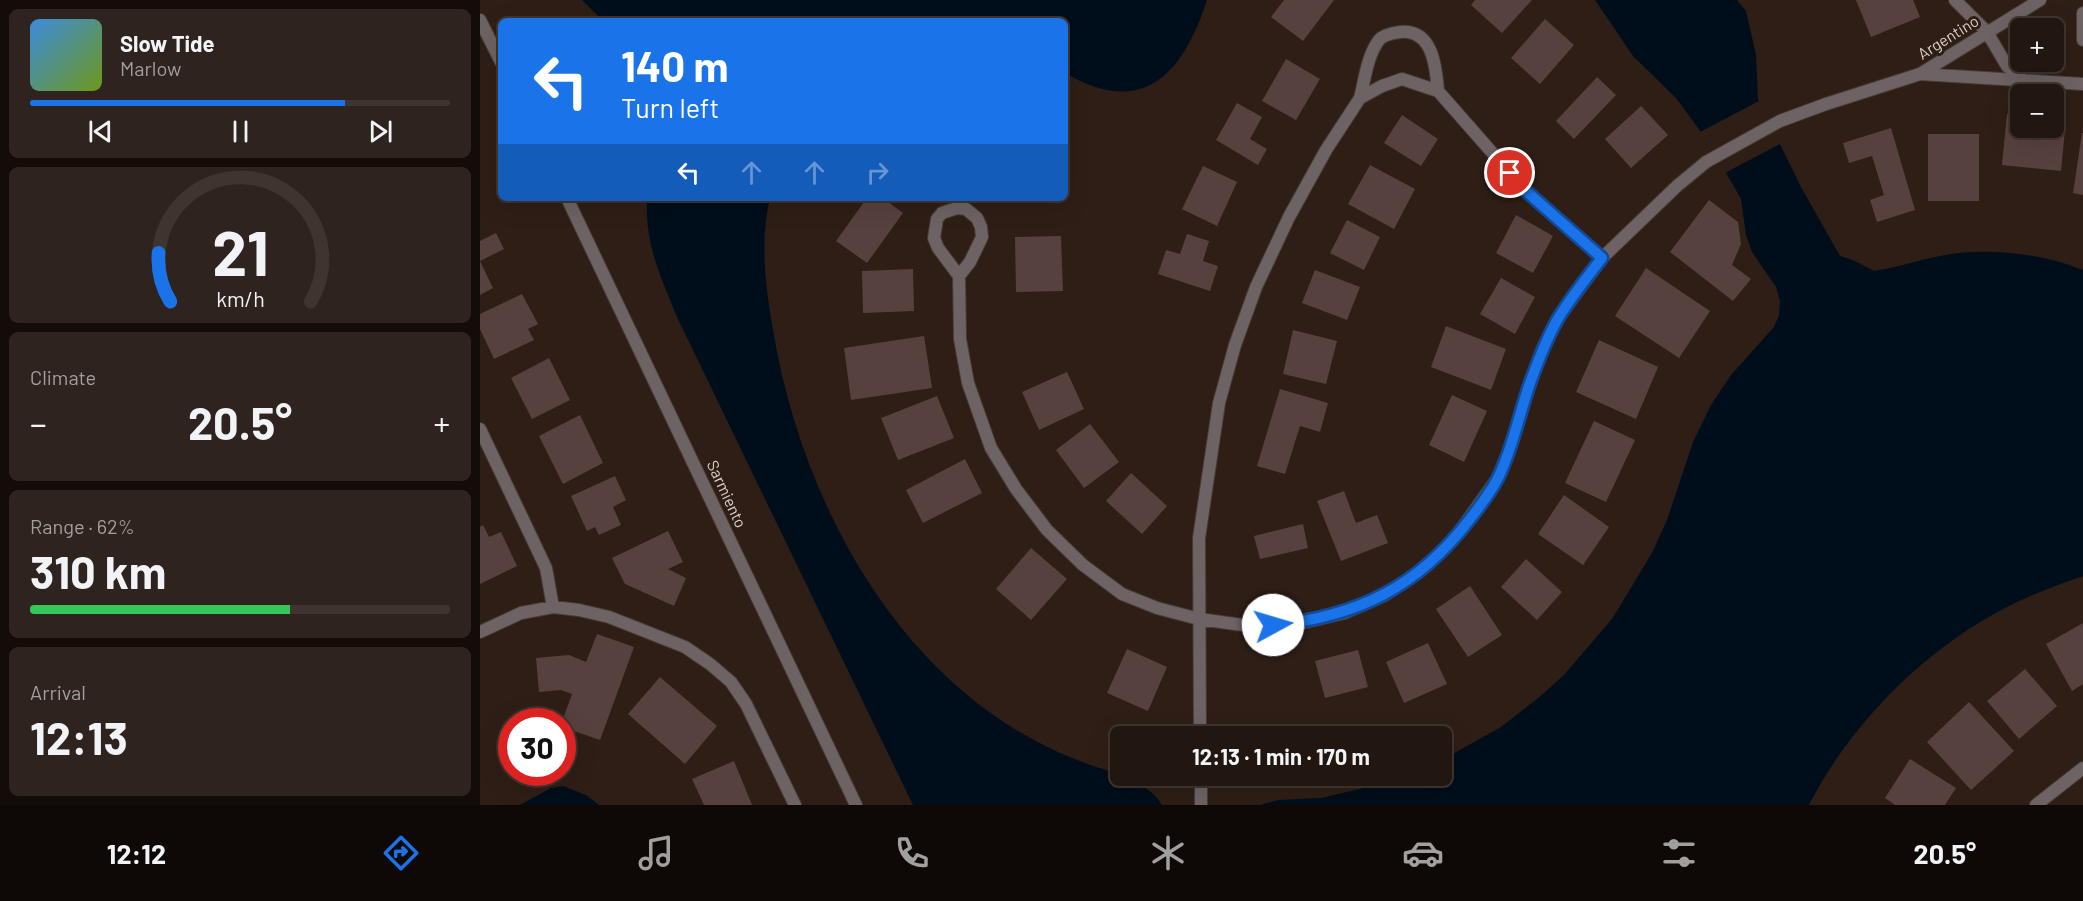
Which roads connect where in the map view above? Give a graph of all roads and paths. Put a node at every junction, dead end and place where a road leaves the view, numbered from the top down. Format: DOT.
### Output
graph roads {
  1 [pos="1955,0"];
  2 [pos="2040,0"];
  3 [pos="2083,13"];
  4 [pos="480,20"];
  5 [pos="1987,32"];
  6 [pos="2083,40"];
  7 [pos="498,57"];
  8 [pos="1920,74"];
  9 [pos="2022,79"];
  10 [pos="2083,84"];
  11 [pos="1438,91"];
  12 [pos="1360,98"];
  13 [pos="568,201"];
  14 [pos="1602,258"];
  15 [pos="959,276"];
  16 [pos="480,429"];
  17 [pos="553,608"];
  18 [pos="1198,619"];
  19 [pos="480,632"];
  20 [pos="1200,726"];
  21 [pos="2083,768"];
  22 [pos="1200,786"];
  23 [pos="795,805"];
  24 [pos="856,805"];
  25 [pos="1201,805"];
  26 [pos="2036,805"];
  1 -- 5 [label="street"];
  2 -- 5 [label="street, Argentino"];
  3 -- 6 [label="street"];
  4 -- 7 [label="street"];
  5 -- 8 [label="street, Argentino"];
  5 -- 9 [label="street"];
  8 -- 9 [label="street, Argentino"];
  8 -- 14 [label="street"];
  9 -- 10 [label="street, Argentino"];
  11 -- 12 [label="street"];
  11 -- 12 [label="street"];
  11 -- 14 [label="street"];
  12 -- 18 [label="street"];
  13 -- 24 [label="street, Sarmiento"];
  14 -- 18 [label="street"];
  15 -- 15 [label="street"];
  15 -- 18 [label="street"];
  16 -- 17 [label="street"];
  17 -- 19 [label="street"];
  17 -- 23 [label="street"];
  18 -- 20 [label="street"];
  21 -- 26 [label="street"];
  22 -- 25 [label="street"];
}
